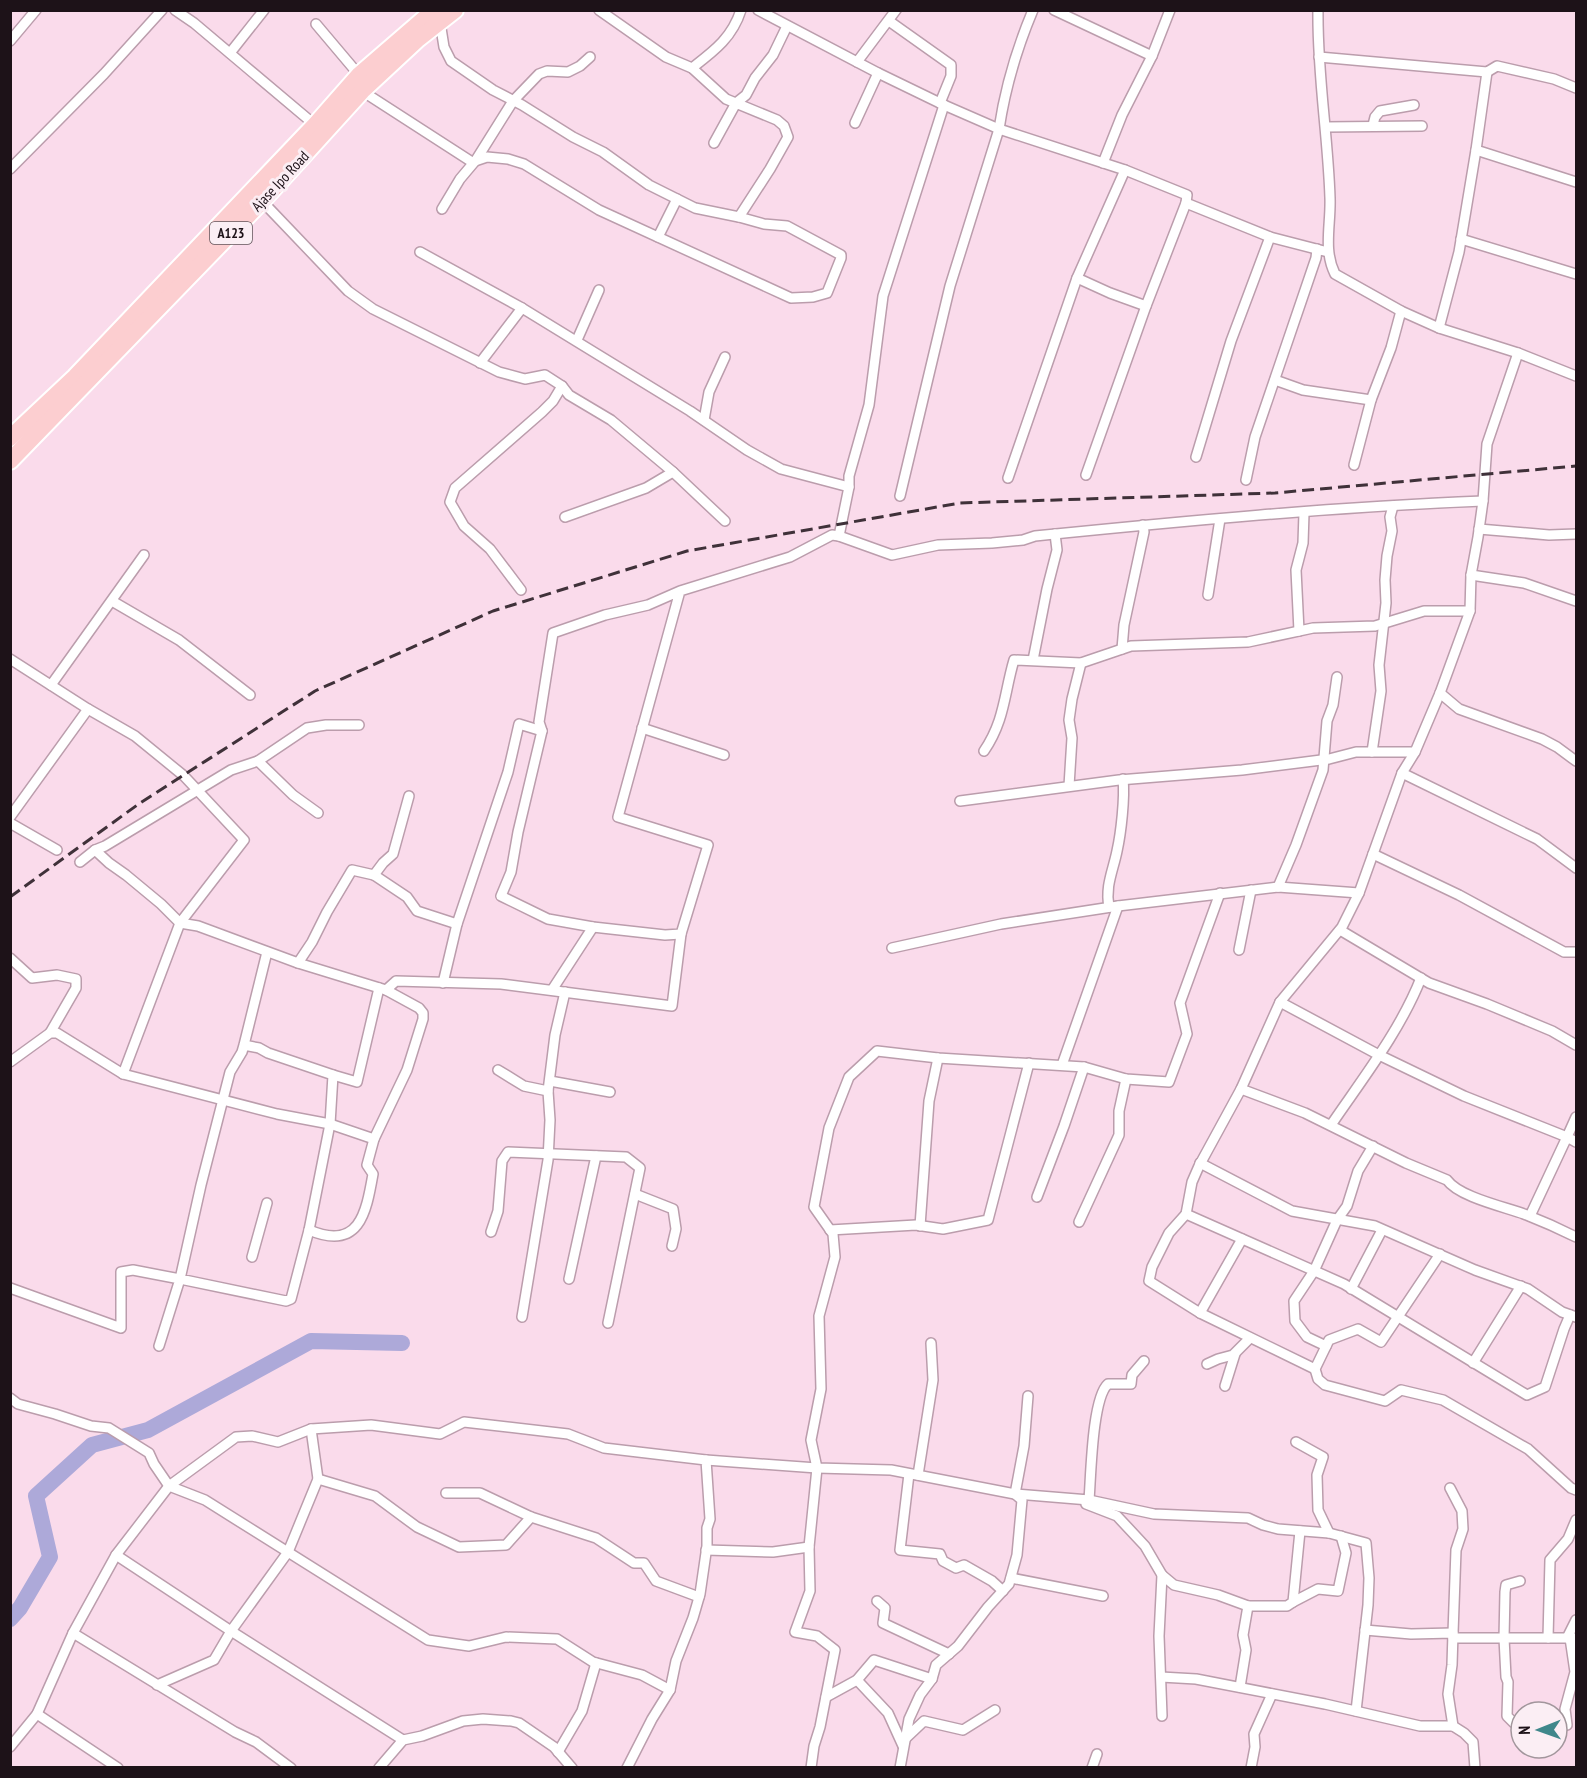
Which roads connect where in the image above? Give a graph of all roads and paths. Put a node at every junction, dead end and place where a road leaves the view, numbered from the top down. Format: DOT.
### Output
graph roads {
  1 [pos="36,10"];
  2 [pos="162,10"];
  3 [pos="175,10"];
  4 [pos="264,10"];
  5 [pos="455,10"];
  6 [pos="599,10"];
  7 [pos="741,10"];
  8 [pos="758,10"];
  9 [pos="896,10"];
  10 [pos="1032,10"];
  11 [pos="1054,10"];
  12 [pos="1170,10"];
  13 [pos="1318,10"];
  14 [pos="438,16"];
  15 [pos="890,21"];
  16 [pos="316,24"];
  17 [pos="787,27"];
  18 [pos="11,40"];
  19 [pos="231,53"];
  20 [pos="1152,56"];
  21 [pos="590,57"];
  22 [pos="1319,57"];
  23 [pos="857,62"];
  24 [pos="692,68"];
  25 [pos="1487,72"];
  26 [pos="878,73"];
  27 [pos="360,83"];
  28 [pos="1576,88"];
  29 [pos="513,101"];
  30 [pos="736,103"];
  31 [pos="942,104"];
  32 [pos="1414,105"];
  33 [pos="855,123"];
  34 [pos="315,125"];
  35 [pos="1373,125"];
  36 [pos="1422,126"];
  37 [pos="1326,127"];
  38 [pos="999,129"];
  39 [pos="714,142"];
  40 [pos="1476,150"];
  41 [pos="476,160"];
  42 [pos="1103,163"];
  43 [pos="10,169"];
  44 [pos="1125,170"];
  45 [pos="1576,182"];
  46 [pos="677,199"];
  47 [pos="262,201"];
  48 [pos="1186,203"];
  49 [pos="442,209"];
  50 [pos="739,217"];
  51 [pos="658,237"];
  52 [pos="1270,237"];
  53 [pos="1461,240"];
  54 [pos="1317,249"];
  55 [pos="420,252"];
  56 [pos="1328,252"];
  57 [pos="1576,274"];
  58 [pos="1077,278"];
  59 [pos="598,290"];
  60 [pos="1146,306"];
  61 [pos="522,308"];
  62 [pos="1401,311"];
  63 [pos="1439,328"];
  64 [pos="577,340"];
  65 [pos="1518,353"];
  66 [pos="725,357"];
  67 [pos="480,363"];
  68 [pos="1576,376"];
  69 [pos="1275,380"];
  70 [pos="562,386"];
  71 [pos="1371,400"];
  72 [pos="704,420"];
  73 [pos="12,433"];
  74 [pos="1197,457"];
  75 [pos="10,461"];
  76 [pos="1354,465"];
  77 [pos="673,472"];
  78 [pos="1086,475"];
  79 [pos="1008,478"];
  80 [pos="1246,480"];
  81 [pos="849,487"];
  82 [pos="900,496"];
  83 [pos="1483,501"];
  84 [pos="1392,506"];
  85 [pos="1304,513"];
  86 [pos="565,517"];
  87 [pos="1220,519"];
  88 [pos="725,521"];
  89 [pos="1143,525"];
  90 [pos="1479,529"];
  91 [pos="1055,534"];
  92 [pos="1576,534"];
  93 [pos="839,536"];
  94 [pos="144,555"];
  95 [pos="1471,575"];
  96 [pos="521,590"];
  97 [pos="680,591"];
  98 [pos="1208,595"];
  99 [pos="112,601"];
  100 [pos="1576,601"];
  101 [pos="1470,611"];
  102 [pos="1383,624"];
  103 [pos="1299,631"];
  104 [pos="1122,648"];
  105 [pos="10,659"];
  106 [pos="1033,660"];
  107 [pos="1081,663"];
  108 [pos="1337,677"];
  109 [pos="51,686"];
  110 [pos="1440,693"];
  111 [pos="250,695"];
  112 [pos="88,709"];
  113 [pos="358,725"];
  114 [pos="642,729"];
  115 [pos="542,731"];
  116 [pos="984,751"];
  117 [pos="1372,752"];
  118 [pos="1415,752"];
  119 [pos="724,755"];
  120 [pos="1324,759"];
  121 [pos="258,761"];
  122 [pos="1576,761"];
  123 [pos="1402,773"];
  124 [pos="1123,780"];
  125 [pos="1069,786"];
  126 [pos="198,790"];
  127 [pos="409,796"];
  128 [pos="960,801"];
  129 [pos="318,813"];
  130 [pos="10,817"];
  131 [pos="10,823"];
  132 [pos="57,850"];
  133 [pos="95,850"];
  134 [pos="1373,854"];
  135 [pos="80,862"];
  136 [pos="1576,868"];
  137 [pos="374,875"];
  138 [pos="1278,887"];
  139 [pos="1251,890"];
  140 [pos="1359,893"];
  141 [pos="1220,894"];
  142 [pos="1113,906"];
  143 [pos="180,923"];
  144 [pos="457,924"];
  145 [pos="593,927"];
  146 [pos="1340,930"];
  147 [pos="681,934"];
  148 [pos="892,948"];
  149 [pos="1239,950"];
  150 [pos="267,952"];
  151 [pos="1576,952"];
  152 [pos="10,958"];
  153 [pos="298,963"];
  154 [pos="1421,978"];
  155 [pos="443,983"];
  156 [pos="383,989"];
  157 [pos="552,990"];
  158 [pos="565,992"];
  159 [pos="1280,1002"];
  160 [pos="51,1033"];
  161 [pos="244,1045"];
  162 [pos="1576,1045"];
  163 [pos="1379,1055"];
  164 [pos="938,1058"];
  165 [pos="10,1062"];
  166 [pos="1029,1063"];
  167 [pos="1062,1065"];
  168 [pos="1084,1067"];
  169 [pos="498,1070"];
  170 [pos="123,1074"];
  171 [pos="333,1075"];
  172 [pos="1126,1080"];
  173 [pos="550,1081"];
  174 [pos="1241,1089"];
  175 [pos="548,1092"];
  176 [pos="610,1092"];
  177 [pos="223,1100"];
  178 [pos="1576,1118"];
  179 [pos="330,1124"];
  180 [pos="1331,1125"];
  181 [pos="1567,1137"];
  182 [pos="374,1139"];
  183 [pos="1576,1142"];
  184 [pos="1372,1146"];
  185 [pos="548,1154"];
  186 [pos="596,1156"];
  187 [pos="1200,1163"];
  188 [pos="634,1194"];
  189 [pos="1037,1197"];
  190 [pos="267,1203"];
  191 [pos="1186,1214"];
  192 [pos="1530,1216"];
  193 [pos="1337,1220"];
  194 [pos="1079,1222"];
  195 [pos="920,1226"];
  196 [pos="309,1230"];
  197 [pos="830,1230"];
  198 [pos="1382,1230"];
  199 [pos="491,1232"];
  200 [pos="1576,1237"];
  201 [pos="1242,1239"];
  202 [pos="672,1246"];
  203 [pos="1440,1254"];
  204 [pos="252,1257"];
  205 [pos="1314,1271"];
  206 [pos="180,1279"];
  207 [pos="569,1279"];
  208 [pos="1521,1286"];
  209 [pos="10,1288"];
  210 [pos="1351,1289"];
  211 [pos="1200,1313"];
  212 [pos="1573,1316"];
  213 [pos="522,1317"];
  214 [pos="1397,1317"];
  215 [pos="608,1323"];
  216 [pos="1250,1338"];
  217 [pos="931,1343"];
  218 [pos="159,1346"];
  219 [pos="1326,1346"];
  220 [pos="1235,1353"];
  221 [pos="1144,1361"];
  222 [pos="1473,1363"];
  223 [pos="1208,1364"];
  224 [pos="1315,1369"];
  225 [pos="1225,1386"];
  226 [pos="1028,1396"];
  227 [pos="10,1398"];
  228 [pos="312,1429"];
  229 [pos="1296,1442"];
  230 [pos="706,1460"];
  231 [pos="817,1468"];
  232 [pos="914,1475"];
  233 [pos="318,1479"];
  234 [pos="169,1486"];
  235 [pos="1450,1488"];
  236 [pos="1576,1490"];
  237 [pos="446,1493"];
  238 [pos="1015,1494"];
  239 [pos="1074,1499"];
  240 [pos="1089,1500"];
  241 [pos="531,1517"];
  242 [pos="1576,1520"];
  243 [pos="1300,1531"];
  244 [pos="1329,1533"];
  245 [pos="1341,1536"];
  246 [pos="809,1547"];
  247 [pos="706,1550"];
  248 [pos="288,1552"];
  249 [pos="116,1555"];
  250 [pos="1161,1575"];
  251 [pos="1011,1578"];
  252 [pos="1520,1581"];
  253 [pos="1003,1591"];
  254 [pos="1103,1596"];
  255 [pos="699,1597"];
  256 [pos="877,1601"];
  257 [pos="1293,1602"];
  258 [pos="1248,1606"];
  259 [pos="1576,1620"];
  260 [pos="1365,1630"];
  261 [pos="231,1631"];
  262 [pos="73,1633"];
  263 [pos="1453,1635"];
  264 [pos="1504,1638"];
  265 [pos="1548,1638"];
  266 [pos="1571,1638"];
  267 [pos="949,1654"];
  268 [pos="596,1662"];
  269 [pos="1161,1677"];
  270 [pos="932,1679"];
  271 [pos="857,1680"];
  272 [pos="157,1685"];
  273 [pos="1240,1688"];
  274 [pos="669,1690"];
  275 [pos="1272,1694"];
  276 [pos="826,1697"];
  277 [pos="1567,1700"];
  278 [pos="995,1710"];
  279 [pos="1356,1711"];
  280 [pos="37,1714"];
  281 [pos="1162,1716"];
  282 [pos="1509,1718"];
  283 [pos="1453,1726"];
  284 [pos="403,1740"];
  285 [pos="904,1743"];
  286 [pos="10,1747"];
  287 [pos="558,1752"];
  288 [pos="1097,1754"];
  289 [pos="118,1767"];
  290 [pos="291,1767"];
  291 [pos="379,1767"];
  292 [pos="572,1767"];
  293 [pos="627,1767"];
  294 [pos="811,1767"];
  295 [pos="900,1767"];
  296 [pos="1092,1767"];
  297 [pos="1251,1767"];
  298 [pos="1475,1767"];
  1 -- 18 [label="street"];
  2 -- 43 [label="street"];
  3 -- 19 [label="street"];
  4 -- 19 [label="street"];
  5 -- 14 [label="highway, Ajase Ipo Road / A123"];
  6 -- 24 [label="street"];
  7 -- 24 [label="street"];
  8 -- 17 [label="street"];
  9 -- 15 [label="street"];
  10 -- 38 [label="street"];
  11 -- 20 [label="street"];
  12 -- 20 [label="street"];
  13 -- 22 [label="street"];
  14 -- 27 [label="highway, Ajase Ipo Road / A123"];
  14 -- 29 [label="street"];
  15 -- 23 [label="street"];
  15 -- 31 [label="street"];
  16 -- 27 [label="street"];
  17 -- 23 [label="street"];
  17 -- 30 [label="street"];
  19 -- 34 [label="street"];
  20 -- 42 [label="street"];
  21 -- 29 [label="street"];
  22 -- 25 [label="street"];
  22 -- 37 [label="street"];
  23 -- 26 [label="street"];
  24 -- 30 [label="street"];
  25 -- 28 [label="street"];
  25 -- 40 [label="street"];
  26 -- 31 [label="street"];
  26 -- 33 [label="street"];
  27 -- 34 [label="highway, Ajase Ipo Road / A123"];
  27 -- 41 [label="street"];
  27 -- 47 [label="highway, Ajase Ipo Road / A123"];
  29 -- 41 [label="street"];
  29 -- 46 [label="street"];
  30 -- 39 [label="street"];
  30 -- 50 [label="street"];
  31 -- 38 [label="street"];
  31 -- 81 [label="street"];
  32 -- 35 [label="street"];
  34 -- 73 [label="highway, Ajase Ipo Road / A123"];
  35 -- 36 [label="street"];
  35 -- 37 [label="street"];
  37 -- 56 [label="street"];
  38 -- 42 [label="street"];
  38 -- 82 [label="street"];
  40 -- 45 [label="street"];
  40 -- 53 [label="street"];
  41 -- 49 [label="street"];
  41 -- 51 [label="street"];
  42 -- 44 [label="street"];
  44 -- 48 [label="street"];
  44 -- 58 [label="street"];
  46 -- 50 [label="street"];
  46 -- 51 [label="street"];
  47 -- 67 [label="street"];
  47 -- 75 [label="highway, Ajase Ipo Road / A123"];
  48 -- 52 [label="street"];
  48 -- 60 [label="street"];
  50 -- 51 [label="street"];
  52 -- 54 [label="street"];
  52 -- 74 [label="street"];
  53 -- 57 [label="street"];
  53 -- 63 [label="street"];
  54 -- 56 [label="street"];
  54 -- 69 [label="street"];
  55 -- 61 [label="street"];
  56 -- 62 [label="street"];
  58 -- 60 [label="street"];
  58 -- 79 [label="street"];
  59 -- 64 [label="street"];
  60 -- 78 [label="street"];
  61 -- 64 [label="street"];
  61 -- 67 [label="street"];
  62 -- 63 [label="street"];
  62 -- 71 [label="street"];
  63 -- 65 [label="street"];
  64 -- 72 [label="street"];
  65 -- 68 [label="street"];
  65 -- 83 [label="street"];
  66 -- 72 [label="street"];
  67 -- 70 [label="street"];
  69 -- 71 [label="street"];
  69 -- 80 [label="street"];
  70 -- 77 [label="street"];
  70 -- 96 [label="street"];
  71 -- 76 [label="street"];
  72 -- 81 [label="street"];
  77 -- 86 [label="street"];
  77 -- 88 [label="street"];
  81 -- 93 [label="street"];
  83 -- 84 [label="street"];
  83 -- 90 [label="street"];
  84 -- 85 [label="street"];
  84 -- 102 [label="street"];
  85 -- 87 [label="street"];
  85 -- 103 [label="street"];
  87 -- 89 [label="street"];
  87 -- 98 [label="street"];
  89 -- 91 [label="street"];
  89 -- 104 [label="street"];
  90 -- 92 [label="street"];
  90 -- 95 [label="street"];
  91 -- 93 [label="street"];
  91 -- 106 [label="street"];
  93 -- 97 [label="street"];
  94 -- 99 [label="street"];
  95 -- 100 [label="street"];
  95 -- 101 [label="street"];
  97 -- 114 [label="street"];
  97 -- 115 [label="street"];
  99 -- 109 [label="street"];
  99 -- 111 [label="street"];
  101 -- 102 [label="street"];
  101 -- 110 [label="street"];
  102 -- 103 [label="street"];
  102 -- 117 [label="street"];
  103 -- 104 [label="street"];
  104 -- 107 [label="street"];
  105 -- 109 [label="street"];
  106 -- 107 [label="street"];
  106 -- 116 [label="street"];
  107 -- 125 [label="street"];
  108 -- 120 [label="street"];
  109 -- 112 [label="street"];
  110 -- 118 [label="street"];
  110 -- 122 [label="street"];
  112 -- 126 [label="street"];
  112 -- 130 [label="street"];
  113 -- 121 [label="street"];
  114 -- 119 [label="street"];
  114 -- 147 [label="street"];
  115 -- 144 [label="street"];
  115 -- 145 [label="street"];
  117 -- 118 [label="street"];
  117 -- 120 [label="street"];
  118 -- 123 [label="street"];
  120 -- 124 [label="street"];
  120 -- 138 [label="street"];
  121 -- 126 [label="street"];
  121 -- 129 [label="street"];
  123 -- 134 [label="street"];
  123 -- 136 [label="street"];
  124 -- 125 [label="street"];
  124 -- 142 [label="street"];
  125 -- 128 [label="street"];
  126 -- 133 [label="street"];
  126 -- 143 [label="street"];
  127 -- 137 [label="street"];
  131 -- 132 [label="street"];
  133 -- 135 [label="street"];
  133 -- 143 [label="street"];
  134 -- 140 [label="street"];
  134 -- 151 [label="street"];
  137 -- 144 [label="street"];
  137 -- 153 [label="street"];
  138 -- 139 [label="street"];
  138 -- 140 [label="street"];
  139 -- 141 [label="street"];
  139 -- 149 [label="street"];
  140 -- 146 [label="street"];
  141 -- 142 [label="street"];
  141 -- 172 [label="street"];
  142 -- 148 [label="street"];
  142 -- 167 [label="street"];
  143 -- 150 [label="street"];
  143 -- 170 [label="street"];
  144 -- 155 [label="street"];
  145 -- 147 [label="street"];
  145 -- 157 [label="street"];
  146 -- 154 [label="street"];
  146 -- 159 [label="street"];
  147 -- 158 [label="street"];
  150 -- 153 [label="street"];
  150 -- 161 [label="street"];
  152 -- 160 [label="street"];
  153 -- 156 [label="street"];
  154 -- 162 [label="street"];
  154 -- 163 [label="street"];
  155 -- 156 [label="street"];
  155 -- 157 [label="street"];
  156 -- 171 [label="street"];
  156 -- 182 [label="street"];
  157 -- 158 [label="street"];
  158 -- 173 [label="street"];
  159 -- 163 [label="street"];
  159 -- 174 [label="street"];
  160 -- 165 [label="street"];
  160 -- 170 [label="street"];
  161 -- 171 [label="street"];
  161 -- 177 [label="street"];
  163 -- 180 [label="street"];
  163 -- 181 [label="street"];
  164 -- 166 [label="street"];
  164 -- 195 [label="street"];
  164 -- 197 [label="street"];
  166 -- 167 [label="street"];
  166 -- 195 [label="street"];
  167 -- 168 [label="street"];
  168 -- 172 [label="street"];
  168 -- 189 [label="street"];
  169 -- 175 [label="street"];
  170 -- 177 [label="street"];
  171 -- 179 [label="street"];
  172 -- 194 [label="street"];
  173 -- 175 [label="street"];
  173 -- 176 [label="street"];
  174 -- 180 [label="street"];
  174 -- 187 [label="street"];
  175 -- 185 [label="street"];
  177 -- 179 [label="street"];
  177 -- 206 [label="street"];
  178 -- 181 [label="street"];
  179 -- 182 [label="street"];
  179 -- 196 [label="street"];
  180 -- 184 [label="street"];
  181 -- 183 [label="street"];
  181 -- 192 [label="street"];
  182 -- 196 [label="street"];
  184 -- 192 [label="street"];
  184 -- 193 [label="street"];
  185 -- 186 [label="street"];
  185 -- 199 [label="street"];
  185 -- 213 [label="street"];
  186 -- 188 [label="street"];
  186 -- 207 [label="street"];
  187 -- 191 [label="street"];
  187 -- 193 [label="street"];
  188 -- 202 [label="street"];
  188 -- 215 [label="street"];
  190 -- 204 [label="street"];
  191 -- 201 [label="street"];
  191 -- 211 [label="street"];
  192 -- 200 [label="street"];
  193 -- 198 [label="street"];
  193 -- 205 [label="street"];
  195 -- 197 [label="street"];
  196 -- 206 [label="street"];
  197 -- 231 [label="street"];
  198 -- 203 [label="street"];
  198 -- 210 [label="street"];
  201 -- 205 [label="street"];
  201 -- 211 [label="street"];
  203 -- 208 [label="street"];
  203 -- 214 [label="street"];
  205 -- 210 [label="street"];
  205 -- 219 [label="street"];
  206 -- 209 [label="street"];
  206 -- 218 [label="street"];
  208 -- 212 [label="street"];
  208 -- 222 [label="street"];
  210 -- 214 [label="street"];
  211 -- 216 [label="street"];
  212 -- 222 [label="street"];
  214 -- 219 [label="street"];
  214 -- 222 [label="street"];
  216 -- 220 [label="street"];
  216 -- 224 [label="street"];
  217 -- 232 [label="street"];
  219 -- 224 [label="street"];
  220 -- 223 [label="street"];
  220 -- 225 [label="street"];
  221 -- 240 [label="street"];
  224 -- 236 [label="street"];
  226 -- 238 [label="street"];
  227 -- 234 [label="street"];
  228 -- 230 [label="street"];
  228 -- 233 [label="street"];
  228 -- 234 [label="street"];
  229 -- 244 [label="street"];
  230 -- 231 [label="street"];
  230 -- 247 [label="street"];
  231 -- 232 [label="street"];
  231 -- 246 [label="street"];
  232 -- 238 [label="street"];
  232 -- 253 [label="street"];
  233 -- 241 [label="street"];
  233 -- 248 [label="street"];
  234 -- 248 [label="street"];
  234 -- 249 [label="street"];
  235 -- 263 [label="street"];
  237 -- 241 [label="street"];
  238 -- 239 [label="street"];
  238 -- 251 [label="street"];
  239 -- 240 [label="street"];
  239 -- 250 [label="street"];
  240 -- 243 [label="street"];
  241 -- 255 [label="street"];
  242 -- 265 [label="street"];
  243 -- 244 [label="street"];
  243 -- 257 [label="street"];
  244 -- 245 [label="street"];
  245 -- 257 [label="street"];
  245 -- 260 [label="street"];
  246 -- 247 [label="street"];
  246 -- 276 [label="street"];
  247 -- 255 [label="street"];
  248 -- 261 [label="street"];
  248 -- 268 [label="street"];
  249 -- 261 [label="street"];
  249 -- 262 [label="street"];
  250 -- 258 [label="street"];
  250 -- 269 [label="street"];
  251 -- 253 [label="street"];
  251 -- 254 [label="street"];
  252 -- 264 [label="street"];
  253 -- 267 [label="street"];
  255 -- 274 [label="street"];
  256 -- 267 [label="street"];
  257 -- 258 [label="street"];
  258 -- 273 [label="street"];
  259 -- 266 [label="street"];
  260 -- 263 [label="street"];
  260 -- 279 [label="street"];
  261 -- 272 [label="street"];
  261 -- 284 [label="street"];
  262 -- 272 [label="street"];
  262 -- 280 [label="street"];
  263 -- 264 [label="street"];
  263 -- 283 [label="street"];
  264 -- 265 [label="street"];
  264 -- 282 [label="street"];
  265 -- 266 [label="street"];
  266 -- 277 [label="street"];
  267 -- 270 [label="street"];
  268 -- 274 [label="street"];
  268 -- 287 [label="street"];
  269 -- 273 [label="street"];
  269 -- 281 [label="street"];
  270 -- 271 [label="street"];
  270 -- 285 [label="street"];
  271 -- 276 [label="street"];
  271 -- 285 [label="street"];
  272 -- 290 [label="street"];
  273 -- 275 [label="street"];
  274 -- 293 [label="street"];
  275 -- 279 [label="street"];
  275 -- 297 [label="street"];
  276 -- 294 [label="street"];
  278 -- 285 [label="street"];
  279 -- 283 [label="street"];
  280 -- 286 [label="street"];
  280 -- 289 [label="street"];
  283 -- 298 [label="street"];
  284 -- 287 [label="street"];
  284 -- 291 [label="street"];
  285 -- 295 [label="street"];
  287 -- 292 [label="street"];
  288 -- 296 [label="street"];
}
